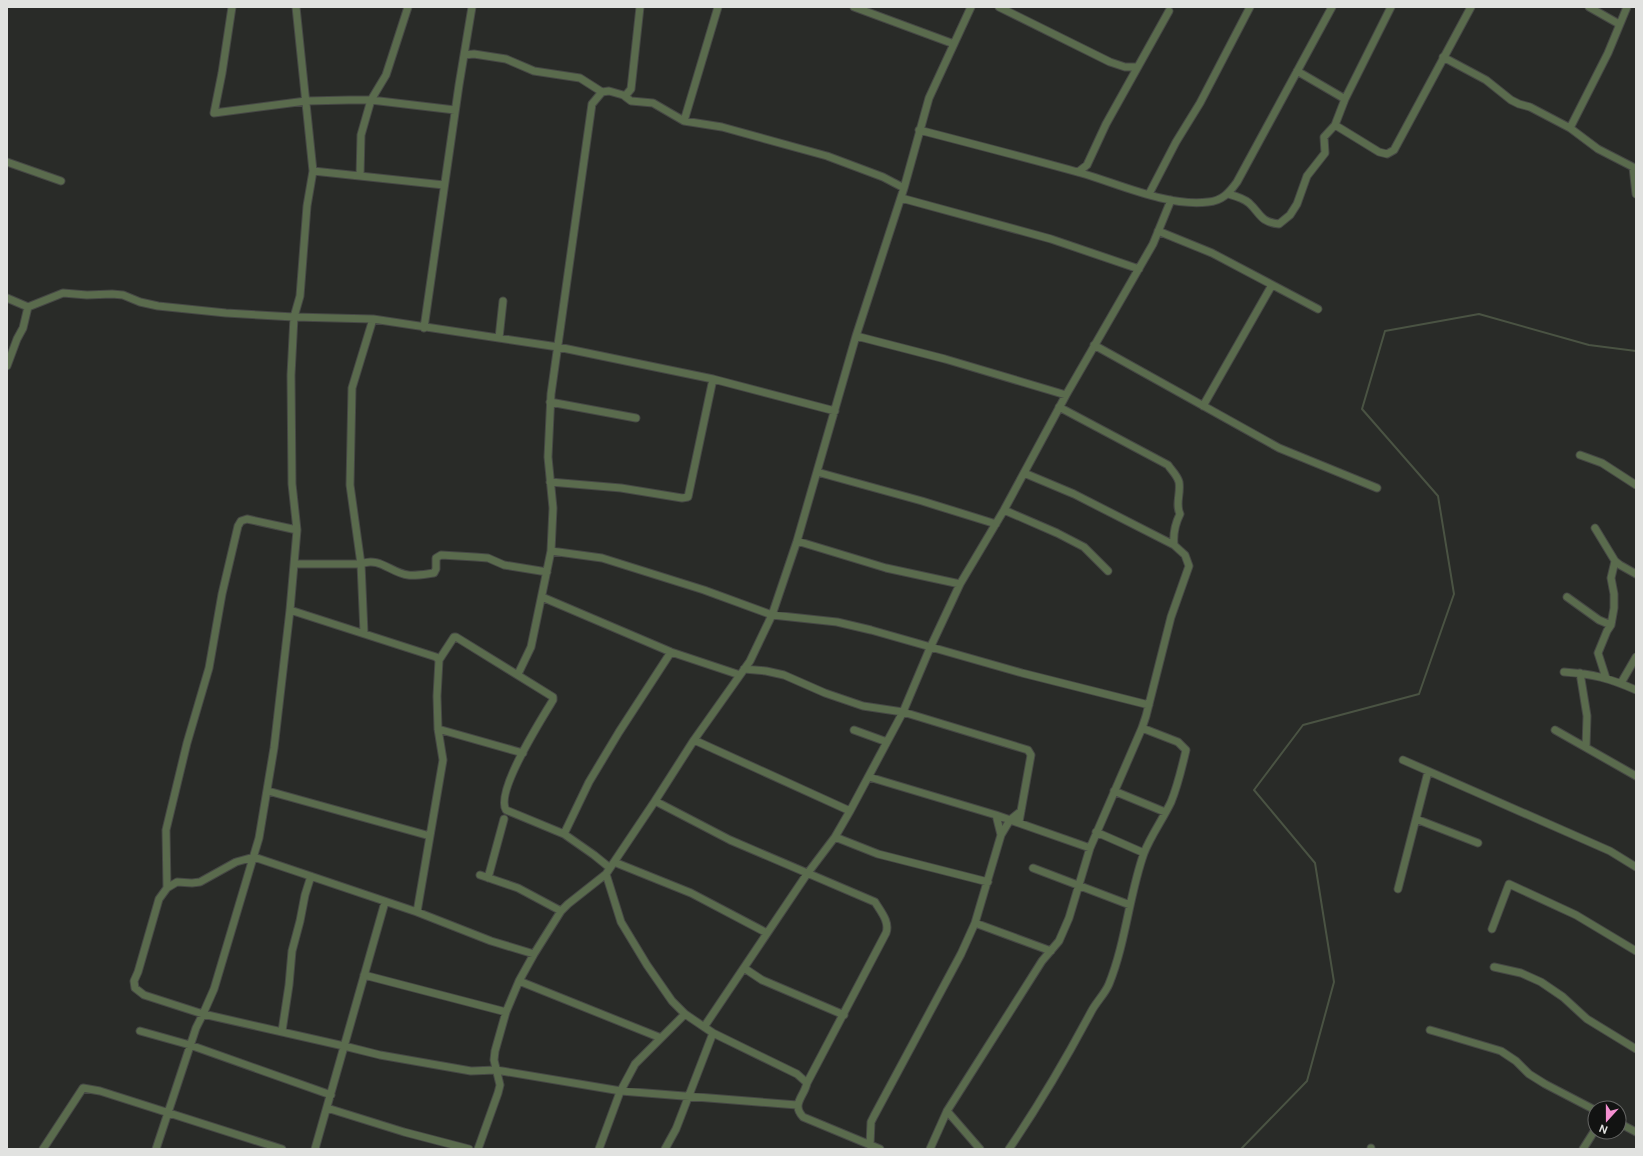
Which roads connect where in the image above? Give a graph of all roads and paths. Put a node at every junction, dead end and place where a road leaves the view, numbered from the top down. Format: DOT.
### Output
graph roads {
  1 [pos="232,7"];
  2 [pos="296,7"];
  3 [pos="408,7"];
  4 [pos="472,7"];
  5 [pos="640,7"];
  6 [pos="718,7"];
  7 [pos="854,7"];
  8 [pos="971,7"];
  9 [pos="1000,7"];
  10 [pos="1250,7"];
  11 [pos="1332,7"];
  12 [pos="1391,7"];
  13 [pos="1471,7"];
  14 [pos="1589,7"];
  15 [pos="1627,7"];
  16 [pos="1169,11"];
  17 [pos="1619,24"];
  18 [pos="954,44"];
  19 [pos="464,55"];
  20 [pos="1443,57"];
  21 [pos="1137,67"];
  22 [pos="1296,71"];
  23 [pos="602,92"];
  24 [pos="623,95"];
  25 [pos="1345,99"];
  26 [pos="371,100"];
  27 [pos="306,101"];
  28 [pos="455,110"];
  29 [pos="684,121"];
  30 [pos="1335,125"];
  31 [pos="1570,128"];
  32 [pos="919,130"];
  33 [pos="7,162"];
  34 [pos="1087,164"];
  35 [pos="1635,165"];
  36 [pos="313,171"];
  37 [pos="1078,172"];
  38 [pos="1088,175"];
  39 [pos="360,176"];
  40 [pos="61,181"];
  41 [pos="444,185"];
  42 [pos="904,188"];
  43 [pos="1149,194"];
  44 [pos="1228,194"];
  45 [pos="1636,194"];
  46 [pos="901,198"];
  47 [pos="1171,200"];
  48 [pos="1158,231"];
  49 [pos="1139,269"];
  50 [pos="1272,285"];
  51 [pos="7,298"];
  52 [pos="504,301"];
  53 [pos="28,307"];
  54 [pos="1318,309"];
  55 [pos="294,318"];
  56 [pos="373,319"];
  57 [pos="424,328"];
  58 [pos="856,336"];
  59 [pos="499,338"];
  60 [pos="1094,345"];
  61 [pos="558,347"];
  62 [pos="7,366"];
  63 [pos="713,379"];
  64 [pos="1066,395"];
  65 [pos="550,402"];
  66 [pos="1202,406"];
  67 [pos="1059,407"];
  68 [pos="835,411"];
  69 [pos="636,418"];
  70 [pos="1580,455"];
  71 [pos="817,472"];
  72 [pos="1024,473"];
  73 [pos="550,482"];
  74 [pos="1636,485"];
  75 [pos="1378,488"];
  76 [pos="1004,510"];
  77 [pos="996,524"];
  78 [pos="1595,528"];
  79 [pos="297,530"];
  80 [pos="797,541"];
  81 [pos="1174,545"];
  82 [pos="551,551"];
  83 [pos="1615,561"];
  84 [pos="294,564"];
  85 [pos="361,564"];
  86 [pos="1108,571"];
  87 [pos="547,572"];
  88 [pos="1636,574"];
  89 [pos="960,584"];
  90 [pos="542,597"];
  91 [pos="1567,597"];
  92 [pos="290,610"];
  93 [pos="772,615"];
  94 [pos="1611,625"];
  95 [pos="364,633"];
  96 [pos="930,648"];
  97 [pos="670,652"];
  98 [pos="1636,656"];
  99 [pos="439,660"];
  100 [pos="742,672"];
  101 [pos="1564,672"];
  102 [pos="1580,673"];
  103 [pos="518,674"];
  104 [pos="1606,678"];
  105 [pos="1621,683"];
  106 [pos="1636,690"];
  107 [pos="1149,705"];
  108 [pos="903,712"];
  109 [pos="1142,728"];
  110 [pos="438,729"];
  111 [pos="854,730"];
  112 [pos="1555,730"];
  113 [pos="694,740"];
  114 [pos="887,742"];
  115 [pos="1586,747"];
  116 [pos="523,753"];
  117 [pos="1403,760"];
  118 [pos="1428,772"];
  119 [pos="1636,776"];
  120 [pos="869,777"];
  121 [pos="268,791"];
  122 [pos="1114,791"];
  123 [pos="655,801"];
  124 [pos="850,811"];
  125 [pos="1021,811"];
  126 [pos="1165,812"];
  127 [pos="996,815"];
  128 [pos="504,819"];
  129 [pos="1416,819"];
  130 [pos="1010,820"];
  131 [pos="1019,822"];
  132 [pos="1096,832"];
  133 [pos="564,834"];
  134 [pos="1001,835"];
  135 [pos="430,836"];
  136 [pos="835,837"];
  137 [pos="1478,843"];
  138 [pos="1090,848"];
  139 [pos="1144,853"];
  140 [pos="254,857"];
  141 [pos="1636,867"];
  142 [pos="610,868"];
  143 [pos="1033,868"];
  144 [pos="807,874"];
  145 [pos="480,875"];
  146 [pos="311,876"];
  147 [pos="488,878"];
  148 [pos="988,882"];
  149 [pos="1080,886"];
  150 [pos="167,888"];
  151 [pos="1398,889"];
  152 [pos="385,902"];
  153 [pos="1130,905"];
  154 [pos="561,911"];
  155 [pos="417,912"];
  156 [pos="975,923"];
  157 [pos="1492,929"];
  158 [pos="767,933"];
  159 [pos="1051,951"];
  160 [pos="1636,951"];
  161 [pos="534,954"];
  162 [pos="1494,967"];
  163 [pos="744,968"];
  164 [pos="364,975"];
  165 [pos="519,981"];
  166 [pos="506,1012"];
  167 [pos="204,1014"];
  168 [pos="685,1014"];
  169 [pos="844,1015"];
  170 [pos="704,1027"];
  171 [pos="1430,1030"];
  172 [pos="140,1031"];
  173 [pos="282,1031"];
  174 [pos="713,1033"];
  175 [pos="661,1038"];
  176 [pos="190,1045"];
  177 [pos="344,1046"];
  178 [pos="1636,1049"];
  179 [pos="496,1070"];
  180 [pos="807,1083"];
  181 [pos="621,1091"];
  182 [pos="331,1094"];
  183 [pos="689,1096"];
  184 [pos="797,1105"];
  185 [pos="1587,1106"];
  186 [pos="327,1108"];
  187 [pos="947,1111"];
  188 [pos="168,1112"];
  189 [pos="1627,1127"];
  190 [pos="1636,1132"];
  191 [pos="1589,1140"];
  192 [pos="870,1145"];
  193 [pos="45,1149"];
  194 [pos="156,1149"];
  195 [pos="282,1149"];
  196 [pos="315,1149"];
  197 [pos="469,1149"];
  198 [pos="478,1149"];
  199 [pos="599,1149"];
  200 [pos="665,1149"];
  201 [pos="880,1149"];
  202 [pos="930,1149"];
  203 [pos="980,1149"];
  204 [pos="1008,1149"];
  205 [pos="1583,1149"];
  1 -- 27 [label="street"];
  2 -- 27 [label="street"];
  3 -- 26 [label="street"];
  4 -- 19 [label="street"];
  5 -- 24 [label="street"];
  6 -- 29 [label="street"];
  7 -- 18 [label="street"];
  8 -- 18 [label="street"];
  9 -- 21 [label="street"];
  10 -- 43 [label="street"];
  11 -- 22 [label="street"];
  12 -- 25 [label="street"];
  13 -- 20 [label="street"];
  14 -- 17 [label="street"];
  15 -- 17 [label="street"];
  16 -- 21 [label="street"];
  17 -- 31 [label="street"];
  18 -- 32 [label="street"];
  19 -- 23 [label="street"];
  19 -- 28 [label="street"];
  20 -- 30 [label="street"];
  20 -- 31 [label="street"];
  21 -- 34 [label="street"];
  22 -- 25 [label="street"];
  22 -- 44 [label="street"];
  23 -- 24 [label="street"];
  23 -- 61 [label="street"];
  24 -- 29 [label="street"];
  25 -- 30 [label="street"];
  26 -- 27 [label="street"];
  26 -- 28 [label="street"];
  26 -- 39 [label="street"];
  27 -- 36 [label="street"];
  28 -- 41 [label="street"];
  29 -- 42 [label="street"];
  30 -- 44 [label="street"];
  31 -- 35 [label="street"];
  32 -- 37 [label="street"];
  32 -- 42 [label="street"];
  33 -- 40 [label="street"];
  34 -- 37 [label="street"];
  34 -- 38 [label="street"];
  35 -- 45 [label="street"];
  36 -- 39 [label="street"];
  36 -- 55 [label="street"];
  37 -- 38 [label="street"];
  38 -- 43 [label="street"];
  39 -- 41 [label="street"];
  41 -- 57 [label="street"];
  42 -- 46 [label="street"];
  43 -- 47 [label="street"];
  44 -- 47 [label="street"];
  46 -- 49 [label="street"];
  46 -- 58 [label="street"];
  47 -- 48 [label="street"];
  48 -- 49 [label="street"];
  48 -- 50 [label="street"];
  49 -- 60 [label="street"];
  50 -- 54 [label="street"];
  50 -- 66 [label="street"];
  51 -- 53 [label="street"];
  52 -- 59 [label="street"];
  53 -- 55 [label="street"];
  53 -- 62 [label="street"];
  55 -- 56 [label="street"];
  55 -- 79 [label="street"];
  56 -- 57 [label="street"];
  56 -- 85 [label="street"];
  57 -- 59 [label="street"];
  58 -- 64 [label="street"];
  58 -- 68 [label="street"];
  59 -- 61 [label="street"];
  60 -- 64 [label="street"];
  60 -- 66 [label="street"];
  61 -- 63 [label="street"];
  61 -- 65 [label="street"];
  63 -- 68 [label="street"];
  63 -- 73 [label="street"];
  64 -- 67 [label="street"];
  65 -- 69 [label="street"];
  65 -- 73 [label="street"];
  66 -- 75 [label="street"];
  67 -- 72 [label="street"];
  67 -- 81 [label="street"];
  68 -- 71 [label="street"];
  70 -- 74 [label="street"];
  71 -- 77 [label="street"];
  71 -- 80 [label="street"];
  72 -- 76 [label="street"];
  72 -- 81 [label="street"];
  73 -- 82 [label="street"];
  76 -- 77 [label="street"];
  76 -- 86 [label="street"];
  77 -- 89 [label="street"];
  78 -- 83 [label="street"];
  79 -- 84 [label="street"];
  79 -- 150 [label="street"];
  80 -- 89 [label="street"];
  80 -- 93 [label="street"];
  81 -- 107 [label="street"];
  82 -- 87 [label="street"];
  82 -- 93 [label="street"];
  83 -- 88 [label="street"];
  83 -- 94 [label="street"];
  84 -- 85 [label="street"];
  84 -- 92 [label="street"];
  85 -- 87 [label="street"];
  85 -- 95 [label="street"];
  87 -- 90 [label="street"];
  89 -- 96 [label="street"];
  90 -- 97 [label="street"];
  90 -- 103 [label="street"];
  91 -- 94 [label="street"];
  92 -- 95 [label="street"];
  92 -- 121 [label="street"];
  93 -- 96 [label="street"];
  93 -- 100 [label="street"];
  94 -- 104 [label="street"];
  95 -- 99 [label="street"];
  96 -- 107 [label="street"];
  96 -- 108 [label="street"];
  97 -- 100 [label="street"];
  97 -- 133 [label="street"];
  98 -- 105 [label="street"];
  99 -- 103 [label="street"];
  99 -- 110 [label="street"];
  100 -- 108 [label="street"];
  100 -- 113 [label="street"];
  101 -- 102 [label="street"];
  102 -- 104 [label="street"];
  102 -- 115 [label="street"];
  103 -- 116 [label="street"];
  104 -- 105 [label="street"];
  105 -- 106 [label="street"];
  107 -- 109 [label="street"];
  108 -- 114 [label="street"];
  108 -- 125 [label="street"];
  109 -- 122 [label="street"];
  109 -- 126 [label="street"];
  110 -- 116 [label="street"];
  110 -- 135 [label="street"];
  111 -- 114 [label="street"];
  112 -- 115 [label="street"];
  113 -- 123 [label="street"];
  113 -- 124 [label="street"];
  114 -- 120 [label="street"];
  115 -- 119 [label="street"];
  116 -- 133 [label="street"];
  117 -- 118 [label="street"];
  118 -- 129 [label="street"];
  118 -- 141 [label="street"];
  120 -- 124 [label="street"];
  120 -- 127 [label="street"];
  121 -- 135 [label="street"];
  121 -- 140 [label="street"];
  122 -- 126 [label="street"];
  122 -- 132 [label="street"];
  123 -- 142 [label="street"];
  123 -- 144 [label="street"];
  124 -- 136 [label="street"];
  125 -- 130 [label="street"];
  125 -- 131 [label="street"];
  126 -- 139 [label="street"];
  127 -- 130 [label="street"];
  127 -- 134 [label="street"];
  128 -- 147 [label="street"];
  129 -- 137 [label="street"];
  129 -- 151 [label="street"];
  130 -- 131 [label="street"];
  130 -- 134 [label="street"];
  131 -- 138 [label="street"];
  132 -- 138 [label="street"];
  132 -- 139 [label="street"];
  133 -- 142 [label="street"];
  134 -- 148 [label="street"];
  135 -- 155 [label="street"];
  136 -- 144 [label="street"];
  136 -- 148 [label="street"];
  138 -- 149 [label="street"];
  139 -- 153 [label="street"];
  140 -- 146 [label="street"];
  140 -- 150 [label="street"];
  140 -- 167 [label="street"];
  142 -- 154 [label="street"];
  142 -- 158 [label="street"];
  142 -- 168 [label="street"];
  143 -- 149 [label="street"];
  144 -- 158 [label="street"];
  144 -- 169 [label="street"];
  145 -- 147 [label="street"];
  146 -- 152 [label="street"];
  146 -- 173 [label="street"];
  147 -- 154 [label="street"];
  148 -- 156 [label="street"];
  149 -- 153 [label="street"];
  149 -- 159 [label="street"];
  150 -- 167 [label="street"];
  152 -- 155 [label="street"];
  152 -- 164 [label="street"];
  153 -- 204 [label="street"];
  154 -- 161 [label="street"];
  155 -- 161 [label="street"];
  156 -- 159 [label="street"];
  156 -- 192 [label="street"];
  157 -- 160 [label="street"];
  158 -- 163 [label="street"];
  159 -- 187 [label="street"];
  161 -- 165 [label="street"];
  162 -- 178 [label="street"];
  163 -- 169 [label="street"];
  163 -- 170 [label="street"];
  164 -- 166 [label="street"];
  164 -- 177 [label="street"];
  165 -- 166 [label="street"];
  165 -- 175 [label="street"];
  166 -- 179 [label="street"];
  167 -- 173 [label="street"];
  167 -- 176 [label="street"];
  168 -- 170 [label="street"];
  168 -- 175 [label="street"];
  169 -- 180 [label="street"];
  170 -- 174 [label="street"];
  171 -- 185 [label="street"];
  172 -- 176 [label="street"];
  173 -- 177 [label="street"];
  174 -- 180 [label="street"];
  174 -- 183 [label="street"];
  175 -- 181 [label="street"];
  176 -- 182 [label="street"];
  176 -- 188 [label="street"];
  177 -- 179 [label="street"];
  177 -- 182 [label="street"];
  179 -- 181 [label="street"];
  179 -- 198 [label="street"];
  180 -- 184 [label="street"];
  181 -- 183 [label="street"];
  181 -- 199 [label="street"];
  182 -- 186 [label="street"];
  183 -- 184 [label="street"];
  183 -- 200 [label="street"];
  184 -- 192 [label="street"];
  186 -- 196 [label="street"];
  186 -- 197 [label="street"];
  187 -- 202 [label="street"];
  187 -- 203 [label="street"];
  188 -- 193 [label="street"];
  188 -- 194 [label="street"];
  188 -- 195 [label="street"];
  189 -- 190 [label="street"];
  191 -- 205 [label="street"];
  192 -- 201 [label="street"];
}
